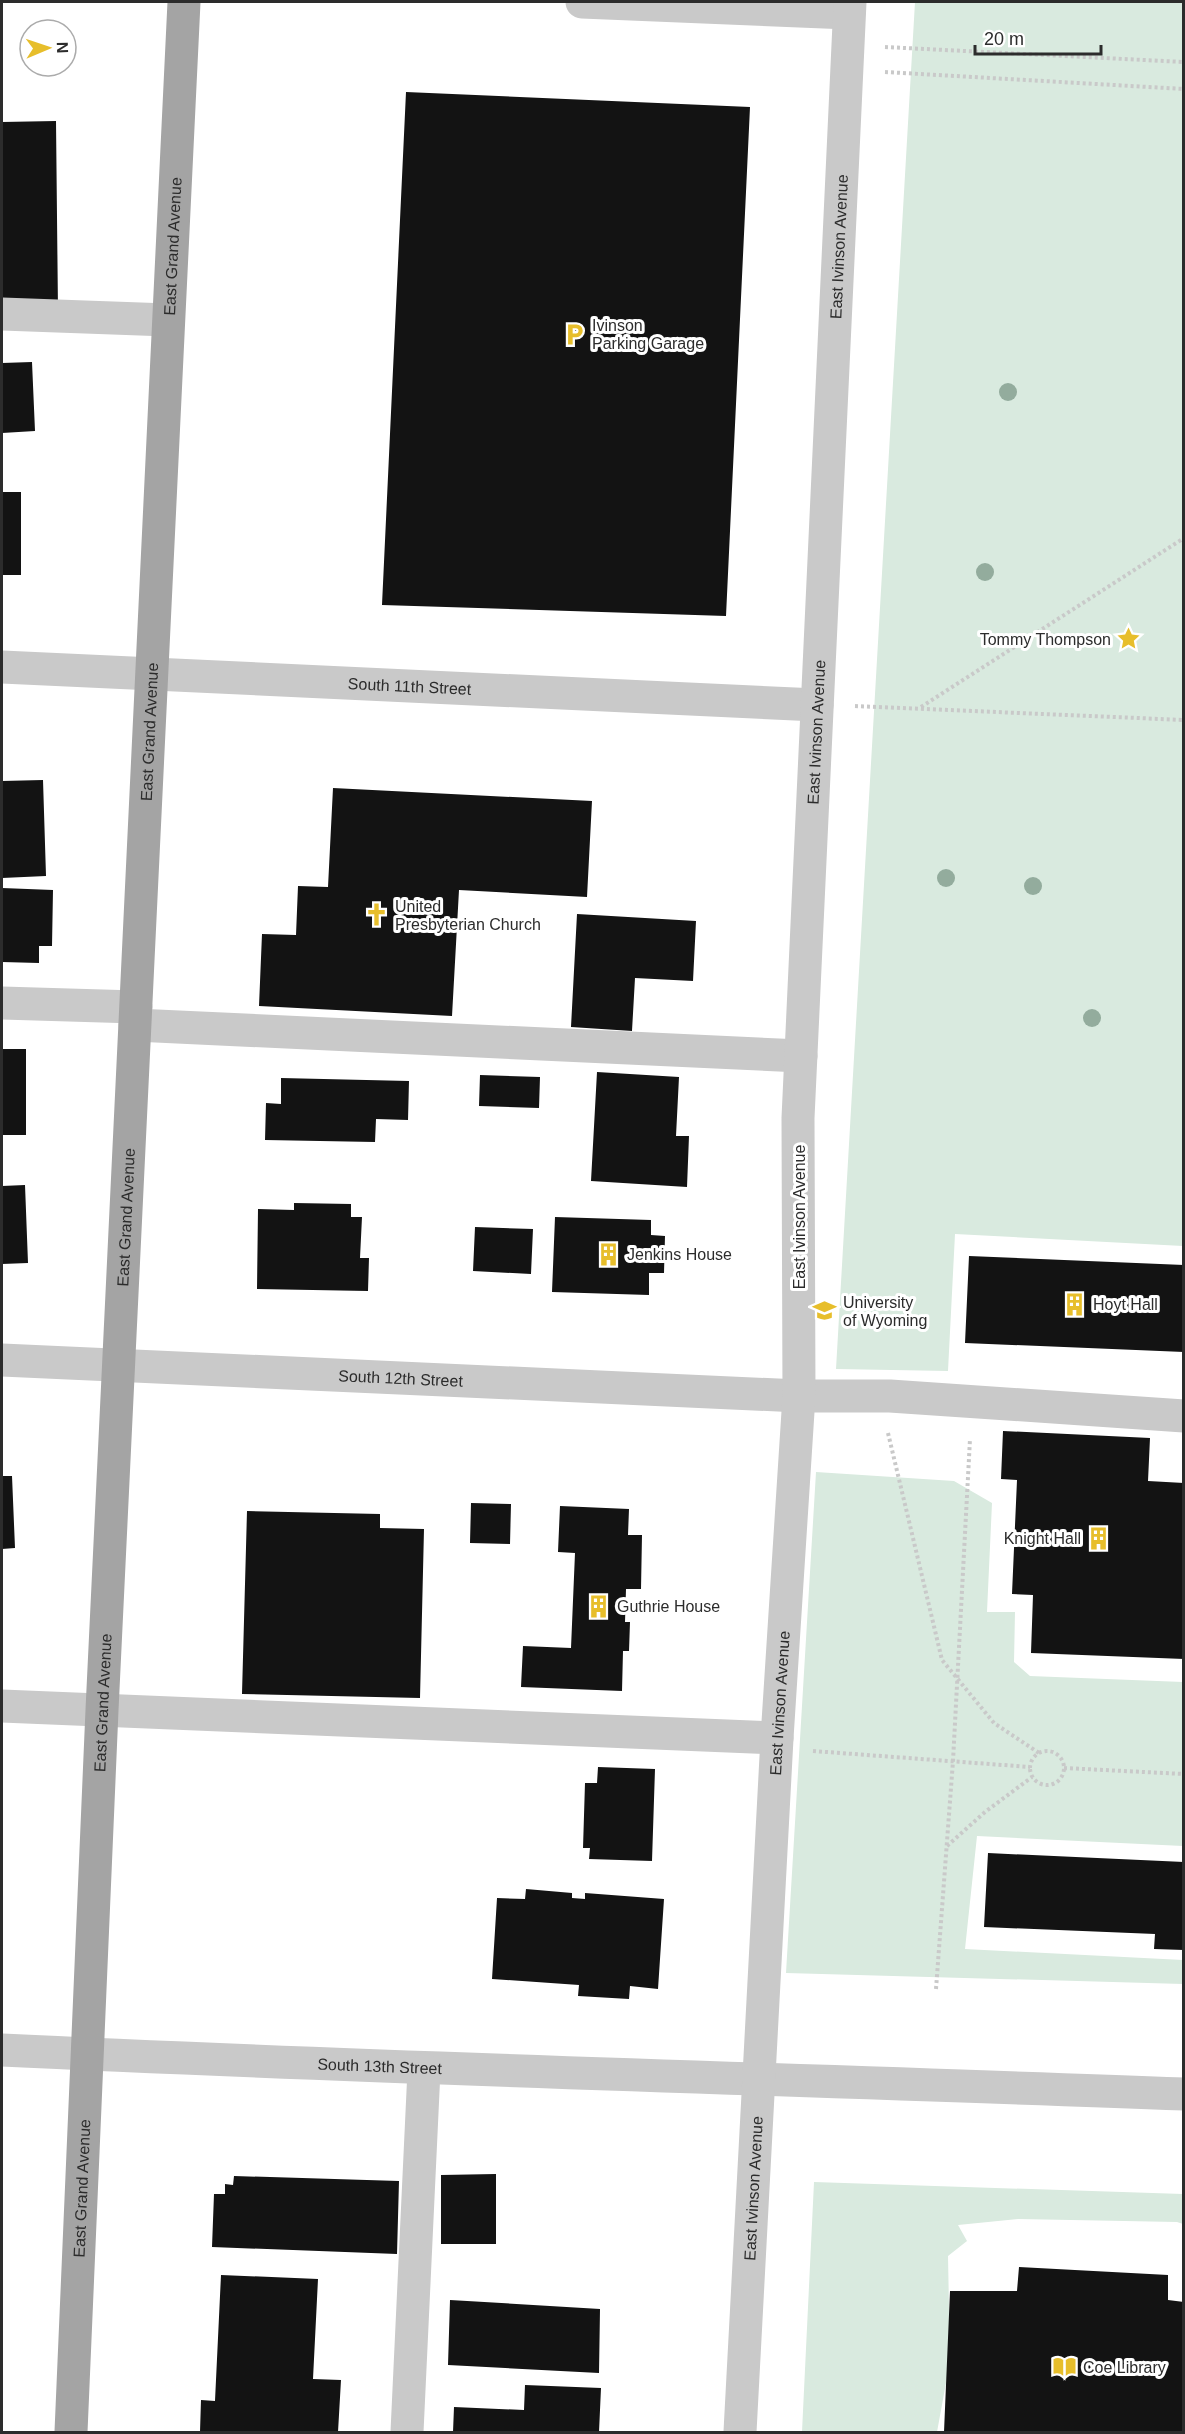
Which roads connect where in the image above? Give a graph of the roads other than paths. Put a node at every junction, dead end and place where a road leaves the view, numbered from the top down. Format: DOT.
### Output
graph roads {
  1 [pos="184,2"];
  2 [pos="582,2"];
  3 [pos="849,7"];
  4 [pos="2,314"];
  5 [pos="168,320"];
  6 [pos="2,667"];
  7 [pos="151,674"];
  8 [pos="817,705"];
  9 [pos="2,1003"];
  10 [pos="135,1016"];
  11 [pos="801,1056"];
  12 [pos="2,1360"];
  13 [pos="119,1365"];
  14 [pos="799,1396"];
  15 [pos="1184,1416"];
  16 [pos="2,1706"];
  17 [pos="102,1710"];
  18 [pos="776,1743"];
  19 [pos="2,2050"];
  20 [pos="89,2054"];
  21 [pos="424,2070"];
  22 [pos="759,2078"];
  23 [pos="1184,2094"];
  24 [pos="71,2433"];
  25 [pos="407,2433"];
  26 [pos="740,2433"];
  1 -- 5 [label="main road, East Grand Avenue"];
  2 -- 3 [label="street"];
  3 -- 8 [label="street, East Ivinson Avenue"];
  4 -- 5 [label="street"];
  5 -- 7 [label="main road, East Grand Avenue"];
  6 -- 7 [label="street, South 11th Street"];
  7 -- 8 [label="street, South 11th Street"];
  7 -- 10 [label="main road, East Grand Avenue"];
  8 -- 11 [label="street, East Ivinson Avenue"];
  9 -- 10 [label="street"];
  10 -- 11 [label="street"];
  10 -- 13 [label="main road, East Grand Avenue"];
  11 -- 14 [label="street, East Ivinson Avenue"];
  12 -- 13 [label="street, South 12th Street"];
  13 -- 14 [label="street, South 12th Street"];
  13 -- 17 [label="main road, East Grand Avenue"];
  14 -- 15 [label="street, South 12th Street"];
  14 -- 18 [label="street, East Ivinson Avenue"];
  16 -- 17 [label="street"];
  17 -- 18 [label="street"];
  17 -- 20 [label="main road, East Grand Avenue"];
  18 -- 22 [label="street, East Ivinson Avenue"];
  19 -- 20 [label="street, South 13th Street"];
  20 -- 21 [label="street, South 13th Street"];
  20 -- 24 [label="main road, East Grand Avenue"];
  21 -- 22 [label="street, South 13th Street"];
  21 -- 25 [label="street"];
  22 -- 23 [label="street, South 13th Street"];
  22 -- 26 [label="street, East Ivinson Avenue"];
}
